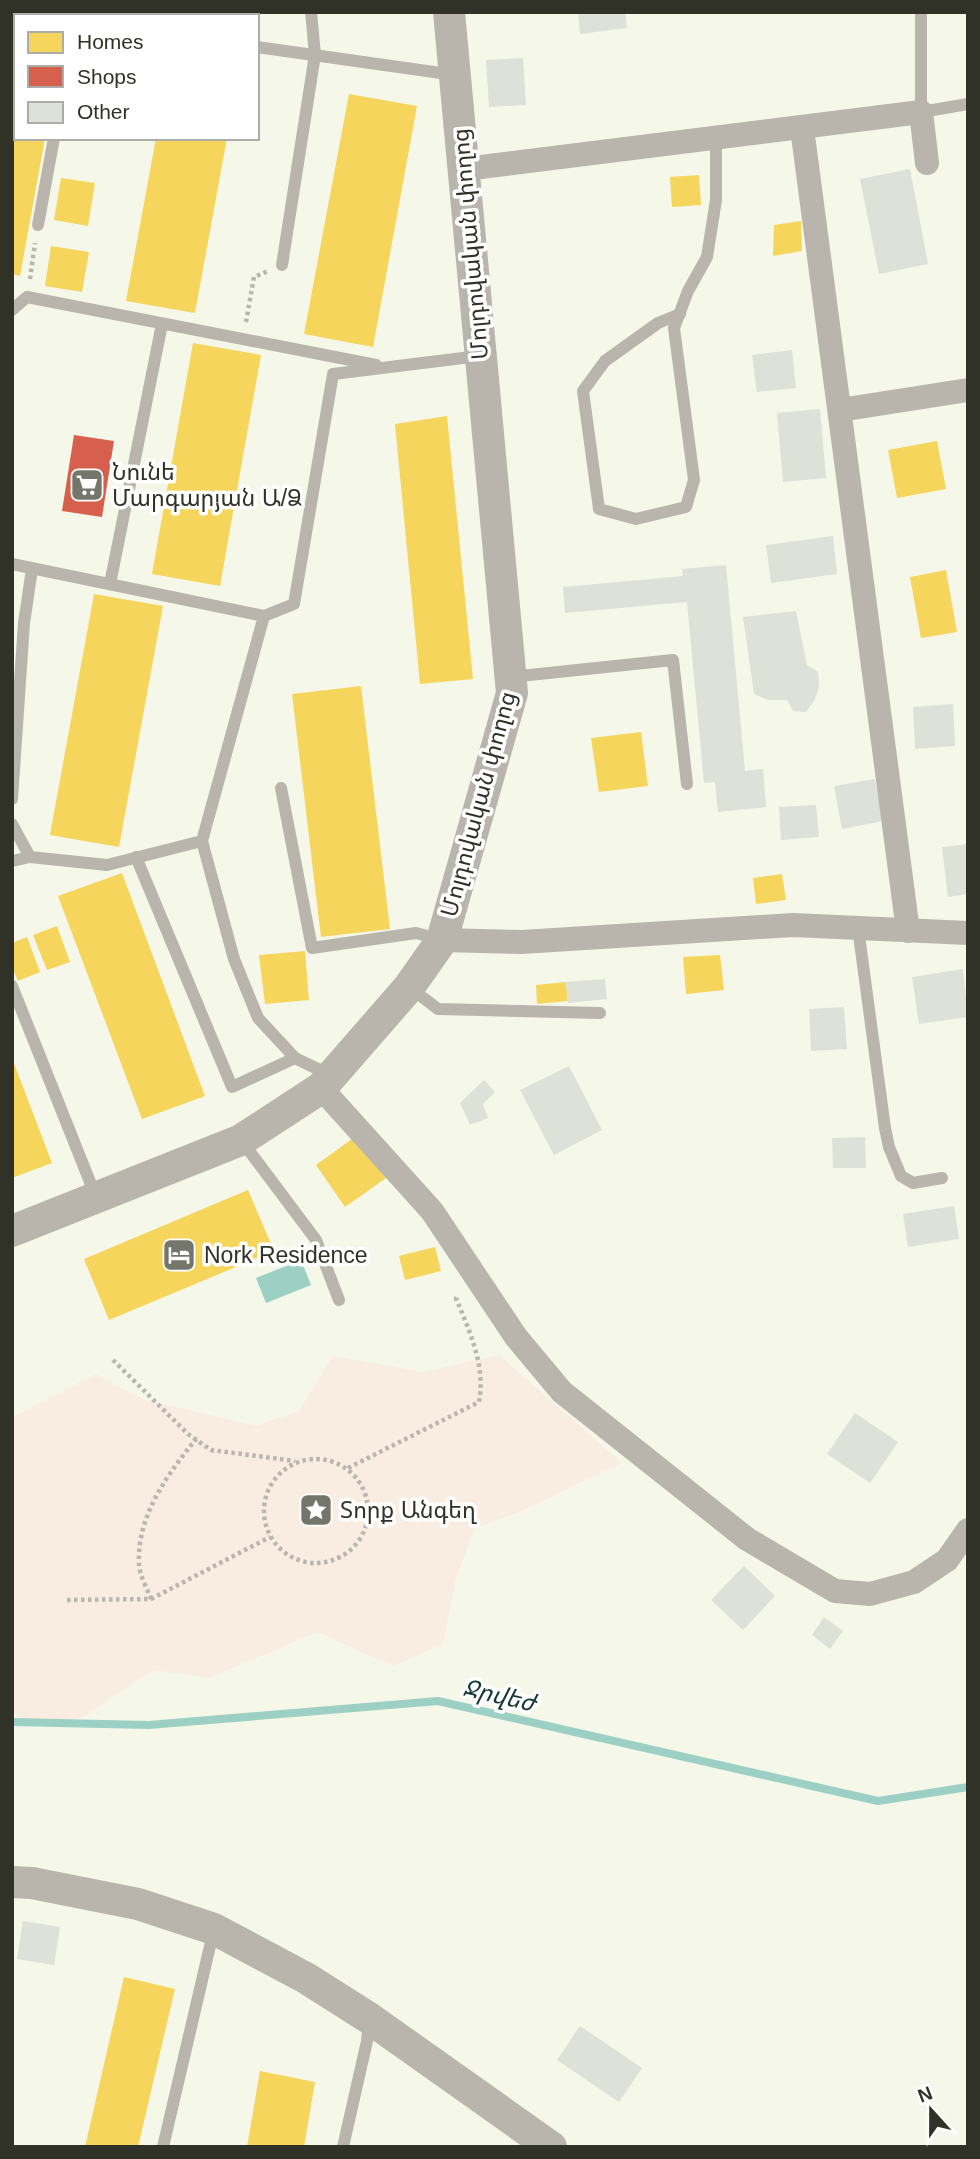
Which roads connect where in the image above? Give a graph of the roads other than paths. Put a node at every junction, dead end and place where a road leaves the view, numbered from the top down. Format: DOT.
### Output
graph roads {
  1 [pos="311,12"];
  2 [pos="449,12"];
  3 [pos="921,12"];
  4 [pos="259,47"];
  5 [pos="315,55"];
  6 [pos="455,75"];
  7 [pos="968,104"];
  8 [pos="920,112"];
  9 [pos="802,128"];
  10 [pos="716,139"];
  11 [pos="54,140"];
  12 [pos="927,163"];
  13 [pos="465,169"];
  14 [pos="38,225"];
  15 [pos="282,265"];
  16 [pos="12,310"];
  17 [pos="680,314"];
  18 [pos="162,324"];
  19 [pos="479,356"];
  20 [pos="390,367"];
  21 [pos="968,390"];
  22 [pos="840,410"];
  23 [pos="12,564"];
  24 [pos="32,569"];
  25 [pos="110,584"];
  26 [pos="264,616"];
  27 [pos="510,677"];
  28 [pos="687,784"];
  29 [pos="281,788"];
  30 [pos="12,799"];
  31 [pos="12,824"];
  32 [pos="202,841"];
  33 [pos="136,857"];
  34 [pos="30,858"];
  35 [pos="12,861"];
  36 [pos="858,928"];
  37 [pos="908,931"];
  38 [pos="968,933"];
  39 [pos="442,940"];
  40 [pos="12,986"];
  41 [pos="409,987"];
  42 [pos="600,1013"];
  43 [pos="295,1058"];
  44 [pos="327,1082"];
  45 [pos="241,1140"];
  46 [pos="942,1178"];
  47 [pos="96,1198"];
  48 [pos="12,1231"];
  49 [pos="339,1300"];
  50 [pos="968,1530"];
  51 [pos="12,1882"];
  52 [pos="214,1929"];
  53 [pos="369,2018"];
  54 [pos="546,2146"];
  55 [pos="163,2147"];
  56 [pos="343,2147"];
  1 -- 5 [label="lane"];
  2 -- 6 [label="street, Մոլդովական փողոց"];
  3 -- 8 [label="lane"];
  4 -- 5 [label="lane"];
  5 -- 6 [label="lane"];
  5 -- 15 [label="lane"];
  6 -- 13 [label="street, Մոլդովական փողոց"];
  7 -- 8 [label="lane"];
  8 -- 9 [label="street"];
  8 -- 12 [label="street"];
  9 -- 10 [label="street"];
  9 -- 22 [label="street"];
  10 -- 13 [label="street"];
  10 -- 17 [label="lane"];
  11 -- 14 [label="lane"];
  13 -- 19 [label="street, Մոլդովական փողոց"];
  16 -- 18 [label="lane"];
  17 -- 17 [label="lane"];
  18 -- 20 [label="lane"];
  18 -- 25 [label="lane"];
  19 -- 20 [label="lane"];
  19 -- 27 [label="street, Մոլդովական փողոց"];
  20 -- 26 [label="lane"];
  21 -- 22 [label="street"];
  22 -- 37 [label="street"];
  23 -- 24 [label="lane"];
  24 -- 25 [label="lane"];
  24 -- 30 [label="lane"];
  25 -- 26 [label="lane"];
  26 -- 32 [label="lane"];
  27 -- 28 [label="lane"];
  27 -- 39 [label="street, Մոլդովական փողոց"];
  29 -- 39 [label="lane"];
  31 -- 34 [label="lane"];
  32 -- 33 [label="lane"];
  32 -- 43 [label="lane"];
  33 -- 34 [label="lane"];
  33 -- 43 [label="lane"];
  34 -- 35 [label="lane"];
  36 -- 37 [label="street"];
  36 -- 39 [label="street"];
  36 -- 46 [label="lane"];
  37 -- 38 [label="street"];
  39 -- 41 [label="street, Մոլդովական փողոց"];
  40 -- 47 [label="lane"];
  41 -- 42 [label="lane"];
  41 -- 44 [label="street, Մոլդովական փողոց"];
  43 -- 44 [label="lane"];
  44 -- 45 [label="street, Մոլդովական փողոց"];
  44 -- 50 [label="street"];
  45 -- 47 [label="street, Մոլդովական փողոց"];
  45 -- 49 [label="lane"];
  47 -- 48 [label="street, Մոլդովական փողոց"];
  51 -- 52 [label="street"];
  52 -- 53 [label="street"];
  52 -- 55 [label="lane"];
  53 -- 54 [label="street"];
  53 -- 56 [label="lane"];
}
